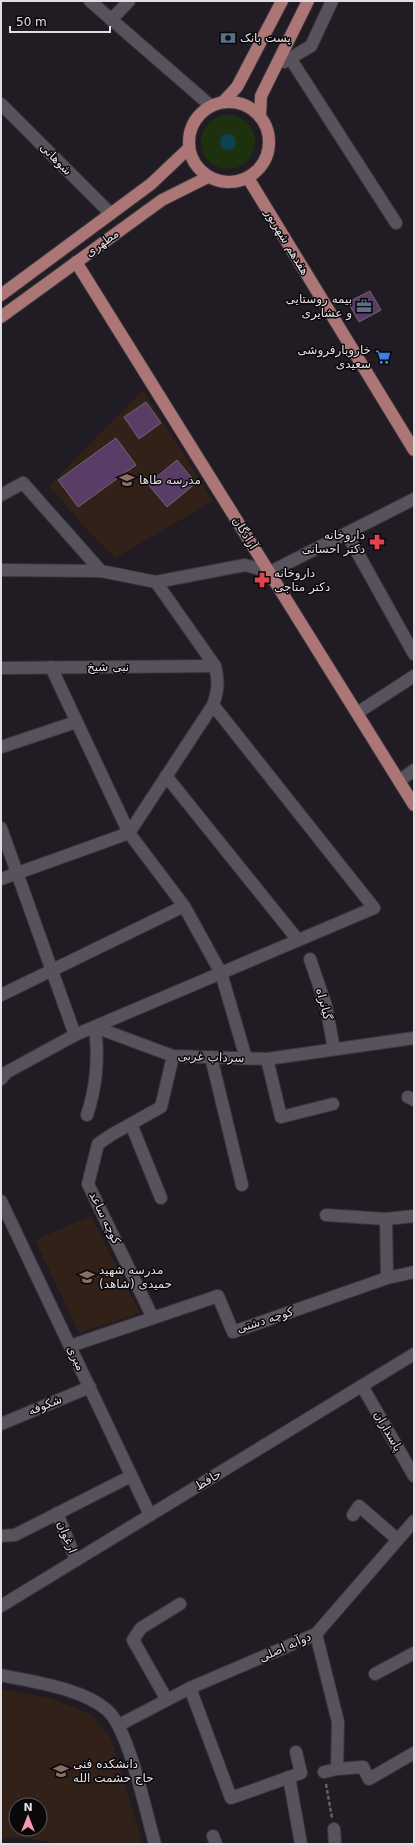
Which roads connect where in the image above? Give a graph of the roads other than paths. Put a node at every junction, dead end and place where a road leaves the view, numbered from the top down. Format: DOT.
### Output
graph roads {
  1 [pos="90,1"];
  2 [pos="129,1"];
  3 [pos="282,1"];
  4 [pos="308,1"];
  5 [pos="332,1"];
  6 [pos="111,20"];
  7 [pos="290,58"];
  8 [pos="273,69"];
  9 [pos="223,102"];
  10 [pos="1,104"];
  11 [pos="211,106"];
  12 [pos="260,116"];
  13 [pos="189,148"];
  14 [pos="208,177"];
  15 [pos="248,178"];
  16 [pos="111,214"];
  17 [pos="396,223"];
  18 [pos="76,262"];
  19 [pos="1,294"];
  20 [pos="1,317"];
  21 [pos="414,450"];
  22 [pos="1,496"];
  23 [pos="414,499"];
  24 [pos="347,534"];
  25 [pos="1,570"];
  26 [pos="101,571"];
  27 [pos="270,572"];
  28 [pos="156,582"];
  29 [pos="414,654"];
  30 [pos="215,666"];
  31 [pos="51,667"];
  32 [pos="1,668"];
  33 [pos="414,676"];
  34 [pos="213,705"];
  35 [pos="357,714"];
  36 [pos="76,722"];
  37 [pos="1,747"];
  38 [pos="414,770"];
  39 [pos="166,776"];
  40 [pos="399,780"];
  41 [pos="414,805"];
  42 [pos="1,828"];
  43 [pos="129,833"];
  44 [pos="17,873"];
  45 [pos="1,879"];
  46 [pos="184,906"];
  47 [pos="298,940"];
  48 [pos="310,959"];
  49 [pos="52,971"];
  50 [pos="221,973"];
  51 [pos="1,995"];
  52 [pos="95,1027"];
  53 [pos="75,1036"];
  54 [pos="414,1038"];
  55 [pos="334,1049"];
  56 [pos="173,1056"];
  57 [pos="211,1057"];
  58 [pos="246,1058"];
  59 [pos="267,1059"];
  60 [pos="1,1079"];
  61 [pos="334,1104"];
  62 [pos="87,1115"];
  63 [pos="131,1124"];
  64 [pos="242,1185"];
  65 [pos="161,1198"];
  66 [pos="1,1200"];
  67 [pos="326,1215"];
  68 [pos="414,1216"];
  69 [pos="386,1219"];
  70 [pos="414,1272"];
  71 [pos="387,1278"];
  72 [pos="153,1318"];
  73 [pos="70,1346"];
  74 [pos="414,1354"];
  75 [pos="362,1386"];
  76 [pos="90,1387"];
  77 [pos="1,1424"];
  78 [pos="131,1476"];
  79 [pos="414,1476"];
  80 [pos="57,1513"];
  81 [pos="150,1515"];
  82 [pos="353,1515"];
  83 [pos="414,1520"];
  84 [pos="1,1536"];
  85 [pos="397,1539"];
  86 [pos="76,1560"];
  87 [pos="180,1604"];
  88 [pos="1,1606"];
  89 [pos="316,1634"];
  90 [pos="414,1652"];
  91 [pos="375,1674"];
  92 [pos="1,1675"];
  93 [pos="190,1688"];
  94 [pos="167,1700"];
  95 [pos="119,1725"];
  96 [pos="296,1752"];
  97 [pos="414,1752"];
  98 [pos="337,1769"];
  99 [pos="324,1772"];
  100 [pos="289,1777"];
  101 [pos="334,1829"];
  102 [pos="155,1844"];
  103 [pos="301,1844"];
  104 [pos="335,1844"];
  1 -- 6 [label="street"];
  2 -- 6 [label="street"];
  3 -- 9 [label="main road"];
  4 -- 8 [label="main road"];
  5 -- 7 [label="street"];
  6 -- 11 [label="street"];
  7 -- 8 [label="street"];
  7 -- 17 [label="street"];
  8 -- 12 [label="main road"];
  9 -- 11 [label="main road"];
  9 -- 12 [label="main road"];
  10 -- 16 [label="street, شوهانی"];
  11 -- 13 [label="main road"];
  12 -- 15 [label="main road"];
  13 -- 14 [label="main road"];
  13 -- 16 [label="main road, مطهری"];
  14 -- 15 [label="main road"];
  14 -- 18 [label="main road, مطهری"];
  15 -- 21 [label="main road, هفدهم شهریور"];
  16 -- 19 [label="main road, مطهری"];
  18 -- 20 [label="main road, مطهری"];
  18 -- 27 [label="main road, آزادگان"];
  22 -- 26 [label="street"];
  23 -- 24 [label="street"];
  24 -- 27 [label="street"];
  24 -- 29 [label="street"];
  25 -- 26 [label="street"];
  26 -- 28 [label="street"];
  27 -- 28 [label="street"];
  27 -- 35 [label="main road, آزادگان"];
  28 -- 30 [label="street"];
  30 -- 31 [label="street, نبی شیخ"];
  30 -- 34 [label="street"];
  31 -- 32 [label="street, نبی شیخ"];
  31 -- 36 [label="street"];
  33 -- 35 [label="street"];
  34 -- 39 [label="street"];
  34 -- 47 [label="street"];
  35 -- 40 [label="main road, آزادگان"];
  36 -- 37 [label="street"];
  36 -- 43 [label="street"];
  38 -- 40 [label="street"];
  39 -- 43 [label="street"];
  39 -- 47 [label="street"];
  40 -- 41 [label="main road, آزادگان"];
  42 -- 44 [label="street"];
  43 -- 44 [label="street"];
  43 -- 46 [label="street"];
  44 -- 45 [label="street"];
  44 -- 49 [label="street"];
  46 -- 49 [label="street"];
  46 -- 50 [label="street"];
  47 -- 50 [label="street"];
  48 -- 55 [label="street, گیانراه"];
  49 -- 51 [label="street"];
  49 -- 53 [label="street"];
  50 -- 52 [label="street"];
  50 -- 58 [label="street"];
  52 -- 53 [label="street"];
  52 -- 56 [label="street, سرداب غربی"];
  52 -- 62 [label="street"];
  53 -- 60 [label="street"];
  54 -- 55 [label="street, سرداب غربی"];
  55 -- 59 [label="street, سرداب غربی"];
  56 -- 57 [label="street, سرداب غربی"];
  56 -- 63 [label="street"];
  57 -- 58 [label="street, سرداب غربی"];
  57 -- 64 [label="street"];
  58 -- 59 [label="street, سرداب غربی"];
  59 -- 61 [label="street"];
  63 -- 65 [label="street"];
  63 -- 72 [label="street, کوچه ساعد"];
  66 -- 73 [label="street, میری"];
  67 -- 69 [label="street"];
  68 -- 69 [label="street"];
  69 -- 71 [label="street"];
  70 -- 71 [label="street, کوچه دشتی"];
  71 -- 72 [label="street, کوچه دشتی"];
  72 -- 73 [label="street, کوچه دشتی"];
  73 -- 76 [label="street, میری"];
  74 -- 75 [label="street, حافظ"];
  75 -- 79 [label="street, پاسداران"];
  75 -- 81 [label="street, حافظ"];
  76 -- 77 [label="street, شکوفه"];
  76 -- 78 [label="street, میری"];
  78 -- 80 [label="street"];
  78 -- 81 [label="street, میری"];
  80 -- 84 [label="street"];
  80 -- 86 [label="street, ارغوان"];
  81 -- 86 [label="street, حافظ"];
  82 -- 85 [label="street"];
  83 -- 85 [label="street, دوآبه اصلی"];
  85 -- 89 [label="street, دوآبه اصلی"];
  86 -- 88 [label="street, حافظ"];
  87 -- 94 [label="street"];
  89 -- 93 [label="street, دوآبه اصلی"];
  89 -- 98 [label="street"];
  90 -- 91 [label="street"];
  92 -- 95 [label="street"];
  93 -- 94 [label="street, دوآبه اصلی"];
  93 -- 100 [label="street"];
  94 -- 95 [label="street, دوآبه اصلی"];
  95 -- 102 [label="street"];
  96 -- 100 [label="street"];
  97 -- 98 [label="street"];
  98 -- 99 [label="street"];
  100 -- 103 [label="street"];
  101 -- 104 [label="street"];
}
